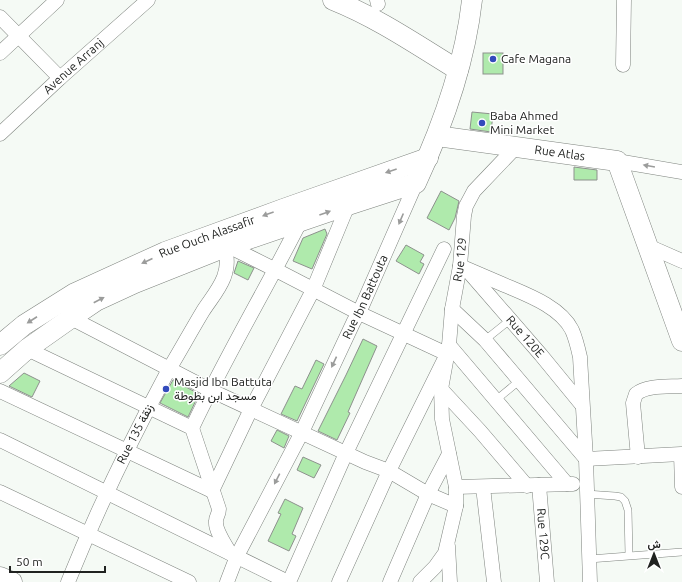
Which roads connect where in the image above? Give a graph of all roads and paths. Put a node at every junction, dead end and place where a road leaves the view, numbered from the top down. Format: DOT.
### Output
graph roads {
  1 [pos="57,0"];
  2 [pos="148,0"];
  3 [pos="333,0"];
  4 [pos="472,0"];
  5 [pos="624,0"];
  6 [pos="0,16"];
  7 [pos="18,36"];
  8 [pos="0,53"];
  9 [pos="623,65"];
  10 [pos="458,70"];
  11 [pos="60,78"];
  12 [pos="0,134"];
  13 [pos="437,136"];
  14 [pos="515,148"];
  15 [pos="428,158"];
  16 [pos="617,161"];
  17 [pos="682,172"];
  18 [pos="416,183"];
  19 [pos="348,205"];
  20 [pos="300,222"];
  21 [pos="648,246"];
  22 [pos="226,247"];
  23 [pos="444,249"];
  24 [pos="682,261"];
  25 [pos="463,267"];
  26 [pos="276,270"];
  27 [pos="313,290"];
  28 [pos="452,309"];
  29 [pos="359,313"];
  30 [pos="70,318"];
  31 [pos="510,320"];
  32 [pos="403,333"];
  33 [pos="484,340"];
  34 [pos="682,341"];
  35 [pos="0,345"];
  36 [pos="27,349"];
  37 [pos="448,350"];
  38 [pos="170,369"];
  39 [pos="0,373"];
  40 [pos="519,380"];
  41 [pos="682,386"];
  42 [pos="441,389"];
  43 [pos="210,390"];
  44 [pos="0,391"];
  45 [pos="496,400"];
  46 [pos="582,405"];
  47 [pos="148,408"];
  48 [pos="251,409"];
  49 [pos="192,428"];
  50 [pos="302,432"];
  51 [pos="0,440"];
  52 [pos="126,451"];
  53 [pos="346,453"];
  54 [pos="449,454"];
  55 [pos="681,454"];
  56 [pos="638,457"];
  57 [pos="586,459"];
  58 [pos="389,472"];
  59 [pos="567,484"];
  60 [pos="533,485"];
  61 [pos="456,487"];
  62 [pos="483,487"];
  63 [pos="682,487"];
  64 [pos="586,489"];
  65 [pos="212,491"];
  66 [pos="0,492"];
  67 [pos="107,493"];
  68 [pos="428,494"];
  69 [pos="456,506"];
  70 [pos="88,534"];
  71 [pos="448,543"];
  72 [pos="682,552"];
  73 [pos="234,554"];
  74 [pos="630,555"];
  75 [pos="589,559"];
  76 [pos="0,577"];
  77 [pos="12,582"];
  78 [pos="68,582"];
  79 [pos="188,582"];
  80 [pos="227,582"];
  81 [pos="288,582"];
  82 [pos="339,582"];
  83 [pos="390,582"];
  84 [pos="420,582"];
  85 [pos="450,582"];
  86 [pos="494,582"];
  87 [pos="547,582"];
  88 [pos="590,582"];
  1 -- 7 [label="street"];
  2 -- 11 [label="street, Avenue Arranj"];
  3 -- 10 [label="street"];
  4 -- 10 [label="street, Rue Ibn Battouta"];
  5 -- 9 [label="street"];
  6 -- 7 [label="street"];
  7 -- 8 [label="street"];
  7 -- 11 [label="street"];
  10 -- 13 [label="street, Rue Ibn Battouta"];
  11 -- 12 [label="street, Avenue Arranj"];
  13 -- 14 [label="street, Rue Atlas"];
  13 -- 15 [label="street, Rue Ibn Battouta"];
  14 -- 16 [label="street, Rue Atlas"];
  14 -- 25 [label="street, Rue 129"];
  15 -- 18 [label="street, Rue Ibn Battouta"];
  15 -- 35 [label="street, Rue Ouch Alassafir, one-way"];
  17 -- 16 [label="street, Rue Atlas, one-way"];
  16 -- 21 [label="street"];
  18 -- 19 [label="street, Rue Ouch Alassafir"];
  18 -- 29 [label="street, Rue Ibn Battouta, one-way"];
  20 -- 19 [label="street, Rue Ouch Alassafir, one-way"];
  19 -- 27 [label="street"];
  20 -- 22 [label="street, Rue Ouch Alassafir"];
  20 -- 26 [label="street"];
  21 -- 24 [label="street"];
  21 -- 34 [label="street"];
  22 -- 26 [label="street"];
  30 -- 22 [label="street, Rue Ouch Alassafir, one-way"];
  22 -- 38 [label="street, Rue 135 زنقة"];
  23 -- 32 [label="street"];
  25 -- 28 [label="street, Rue 129"];
  25 -- 31 [label="street, Rue 120E"];
  25 -- 46 [label="street"];
  26 -- 27 [label="street"];
  26 -- 43 [label="street"];
  27 -- 29 [label="street"];
  27 -- 48 [label="street"];
  28 -- 33 [label="street"];
  28 -- 37 [label="street, Rue 129"];
  29 -- 32 [label="street"];
  29 -- 50 [label="street, Rue Ibn Battouta, one-way"];
  30 -- 36 [label="street, Rue Ouch Alassafir"];
  30 -- 38 [label="street"];
  31 -- 33 [label="lane"];
  31 -- 46 [label="street, Rue 120E"];
  32 -- 37 [label="street"];
  32 -- 53 [label="street"];
  33 -- 40 [label="street"];
  36 -- 39 [label="street, Rue Ouch Alassafir"];
  36 -- 47 [label="street"];
  37 -- 42 [label="street, Rue 129"];
  37 -- 45 [label="street"];
  37 -- 58 [label="street"];
  38 -- 43 [label="street"];
  38 -- 47 [label="street, Rue 135 زنقة"];
  40 -- 45 [label="lane"];
  40 -- 57 [label="street"];
  41 -- 56 [label="street"];
  42 -- 54 [label="street, Rue 129"];
  42 -- 60 [label="street"];
  43 -- 48 [label="street"];
  43 -- 49 [label="street"];
  44 -- 52 [label="street"];
  45 -- 59 [label="street"];
  46 -- 57 [label="street"];
  47 -- 49 [label="street"];
  47 -- 52 [label="street, Rue 135 زنقة"];
  48 -- 50 [label="street"];
  48 -- 65 [label="street"];
  49 -- 65 [label="street"];
  50 -- 53 [label="street"];
  50 -- 73 [label="street, Rue Ibn Battouta, one-way"];
  51 -- 67 [label="street"];
  52 -- 65 [label="street"];
  52 -- 67 [label="street, Rue 135 زنقة"];
  53 -- 58 [label="street"];
  53 -- 81 [label="street"];
  54 -- 61 [label="street, Rue 129"];
  54 -- 68 [label="street"];
  55 -- 56 [label="street"];
  55 -- 63 [label="street"];
  56 -- 57 [label="street"];
  57 -- 64 [label="street"];
  58 -- 68 [label="street"];
  58 -- 82 [label="street"];
  59 -- 60 [label="street"];
  59 -- 64 [label="street"];
  60 -- 62 [label="street"];
  60 -- 87 [label="street, Rue 129C"];
  61 -- 62 [label="street"];
  61 -- 69 [label="street, Rue 129"];
  62 -- 86 [label="street"];
  64 -- 74 [label="lane"];
  64 -- 75 [label="street"];
  65 -- 73 [label="street"];
  66 -- 70 [label="street"];
  67 -- 70 [label="street, Rue 135 زنقة"];
  67 -- 73 [label="street"];
  68 -- 69 [label="street"];
  68 -- 83 [label="street"];
  69 -- 71 [label="street, Rue 129"];
  70 -- 78 [label="street, Rue 135 زنقة"];
  70 -- 79 [label="street"];
  71 -- 84 [label="street, Rue 129"];
  71 -- 85 [label="street"];
  72 -- 74 [label="lane"];
  73 -- 80 [label="street, Rue Ibn Battouta"];
  73 -- 81 [label="street"];
  74 -- 75 [label="lane"];
  75 -- 88 [label="street"];
  76 -- 77 [label="street"];
}
